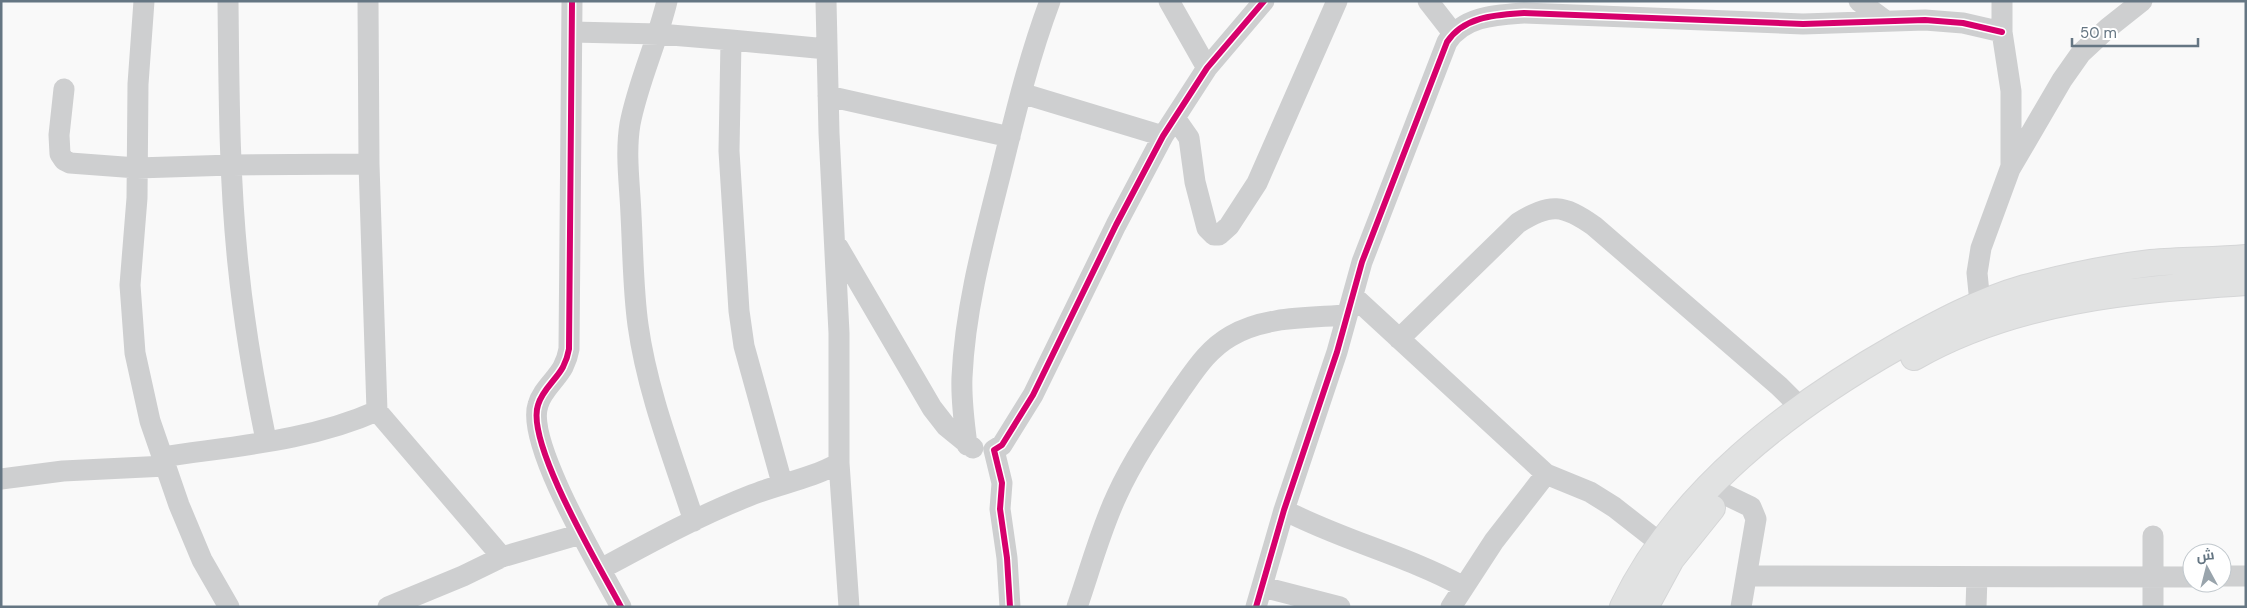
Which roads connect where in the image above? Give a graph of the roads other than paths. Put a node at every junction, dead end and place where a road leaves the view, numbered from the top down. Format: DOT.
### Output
graph roads {
  1 [pos="144,1"];
  2 [pos="228,1"];
  3 [pos="368,1"];
  4 [pos="572,1"];
  5 [pos="667,1"];
  6 [pos="826,1"];
  7 [pos="1050,1"];
  8 [pos="1169,1"];
  9 [pos="1264,1"];
  10 [pos="1337,1"];
  11 [pos="1428,1"];
  12 [pos="1859,1"];
  13 [pos="2002,1"];
  14 [pos="2142,1"];
  15 [pos="1883,20"];
  16 [pos="572,32"];
  17 [pos="2002,32"];
  18 [pos="1453,33"];
  19 [pos="659,34"];
  20 [pos="731,40"];
  21 [pos="827,49"];
  22 [pos="1207,68"];
  23 [pos="64,89"];
  24 [pos="1021,93"];
  25 [pos="828,96"];
  26 [pos="1176,118"];
  27 [pos="1163,136"];
  28 [pos="1010,137"];
  29 [pos="369,164"];
  30 [pos="232,165"];
  31 [pos="137,168"];
  32 [pos="2010,169"];
  33 [pos="836,244"];
  34 [pos="2246,258"];
  35 [pos="2174,274"];
  36 [pos="2246,282"];
  37 [pos="1980,303"];
  38 [pos="1350,306"];
  39 [pos="1398,339"];
  40 [pos="1800,407"];
  41 [pos="377,411"];
  42 [pos="266,440"];
  43 [pos="967,445"];
  44 [pos="994,450"];
  45 [pos="164,461"];
  46 [pos="839,463"];
  47 [pos="1546,474"];
  48 [pos="1,479"];
  49 [pos="782,483"];
  50 [pos="1724,494"];
  51 [pos="1284,510"];
  52 [pos="694,521"];
  53 [pos="581,534"];
  54 [pos="2153,536"];
  55 [pos="1660,543"];
  56 [pos="502,557"];
  57 [pos="601,569"];
  58 [pos="1747,576"];
  59 [pos="2232,576"];
  60 [pos="2246,576"];
  61 [pos="1977,577"];
  62 [pos="2153,577"];
  63 [pos="2182,577"];
  64 [pos="1462,586"];
  65 [pos="1260,597"];
  66 [pos="844,604"];
  67 [pos="229,607"];
  68 [pos="388,607"];
  69 [pos="621,607"];
  70 [pos="1010,607"];
  71 [pos="1077,607"];
  72 [pos="1340,607"];
  73 [pos="1451,607"];
  74 [pos="1623,607"];
  75 [pos="1645,607"];
  76 [pos="1741,607"];
  77 [pos="1976,607"];
  78 [pos="2154,607"];
  1 -- 31 [label="street"];
  2 -- 30 [label="street"];
  3 -- 29 [label="street"];
  4 -- 16 [label="street"];
  5 -- 19 [label="street"];
  6 -- 21 [label="street"];
  7 -- 24 [label="street"];
  8 -- 22 [label="street"];
  9 -- 22 [label="street"];
  10 -- 26 [label="street"];
  11 -- 18 [label="street"];
  12 -- 15 [label="street"];
  13 -- 17 [label="street"];
  14 -- 32 [label="street"];
  15 -- 17 [label="street"];
  15 -- 18 [label="street"];
  16 -- 19 [label="street"];
  16 -- 53 [label="street"];
  17 -- 32 [label="street"];
  18 -- 38 [label="street"];
  19 -- 20 [label="street"];
  19 -- 52 [label="street"];
  20 -- 21 [label="street"];
  20 -- 49 [label="street"];
  21 -- 25 [label="street"];
  22 -- 26 [label="street"];
  23 -- 31 [label="street"];
  24 -- 27 [label="street"];
  24 -- 28 [label="street"];
  25 -- 28 [label="street"];
  25 -- 33 [label="street"];
  26 -- 27 [label="street"];
  27 -- 44 [label="street"];
  28 -- 43 [label="street"];
  29 -- 30 [label="street"];
  29 -- 41 [label="street"];
  30 -- 31 [label="street"];
  30 -- 42 [label="street"];
  31 -- 45 [label="street"];
  32 -- 37 [label="street"];
  33 -- 43 [label="street"];
  33 -- 46 [label="street"];
  34 -- 35 [label="main road"];
  35 -- 36 [label="main road"];
  35 -- 37 [label="main road"];
  35 -- 50 [label="main road"];
  37 -- 40 [label="main road"];
  38 -- 39 [label="street"];
  38 -- 51 [label="street"];
  38 -- 71 [label="street"];
  39 -- 40 [label="street"];
  39 -- 47 [label="street"];
  40 -- 55 [label="main road"];
  41 -- 42 [label="street"];
  41 -- 56 [label="street"];
  42 -- 45 [label="street"];
  43 -- 44 [label="street"];
  44 -- 70 [label="street"];
  45 -- 48 [label="street"];
  45 -- 67 [label="street"];
  46 -- 49 [label="street"];
  46 -- 66 [label="street"];
  47 -- 55 [label="street"];
  47 -- 64 [label="street"];
  49 -- 52 [label="street"];
  50 -- 58 [label="street"];
  50 -- 75 [label="main road"];
  51 -- 64 [label="street"];
  51 -- 65 [label="street"];
  52 -- 57 [label="street"];
  53 -- 56 [label="street"];
  53 -- 57 [label="street"];
  54 -- 62 [label="street"];
  55 -- 74 [label="main road"];
  56 -- 68 [label="street"];
  57 -- 69 [label="street"];
  58 -- 61 [label="street"];
  58 -- 76 [label="street"];
  59 -- 60 [label="street"];
  61 -- 62 [label="street"];
  61 -- 77 [label="street"];
  62 -- 63 [label="street"];
  62 -- 78 [label="street"];
  64 -- 73 [label="street"];
  65 -- 72 [label="street"];
}
